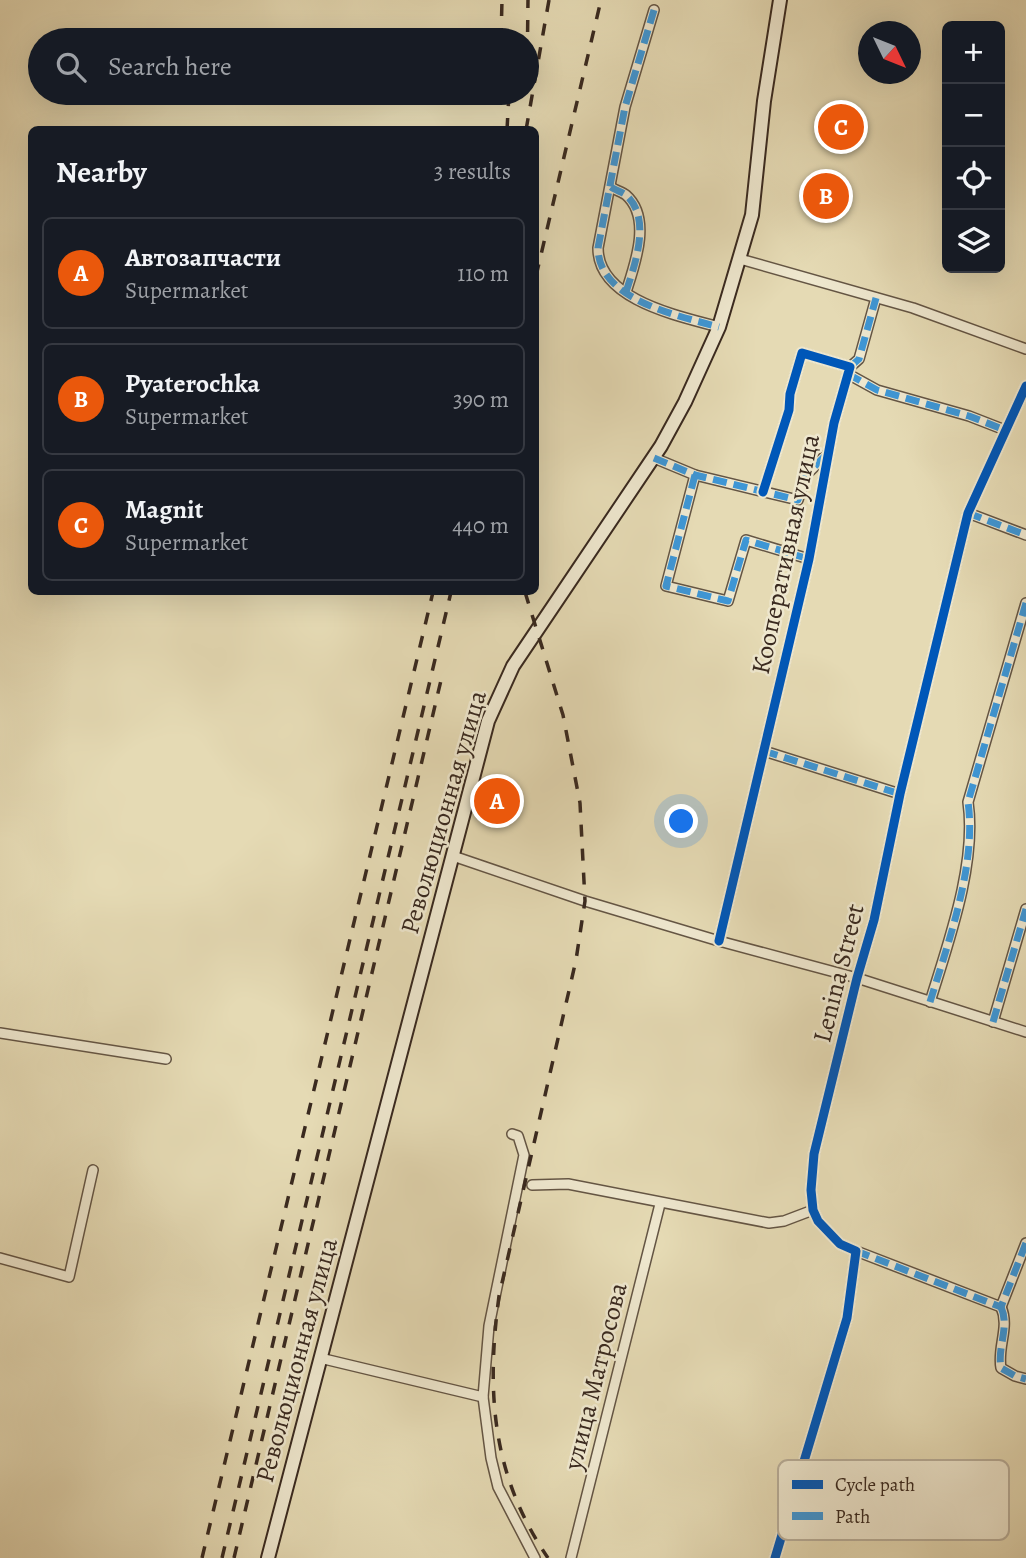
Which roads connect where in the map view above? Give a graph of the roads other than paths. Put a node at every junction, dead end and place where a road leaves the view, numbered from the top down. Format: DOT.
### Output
graph roads {
  1 [pos="780,0"];
  2 [pos="654,10"];
  3 [pos="611,187"];
  4 [pos="740,259"];
  5 [pos="626,292"];
  6 [pos="876,298"];
  7 [pos="719,327"];
  8 [pos="1026,349"];
  9 [pos="849,370"];
  10 [pos="1026,386"];
  11 [pos="1005,430"];
  12 [pos="828,453"];
  13 [pos="654,458"];
  14 [pos="695,475"];
  15 [pos="763,492"];
  16 [pos="968,513"];
  17 [pos="1026,535"];
  18 [pos="809,559"];
  19 [pos="1026,605"];
  20 [pos="764,751"];
  21 [pos="900,794"];
  22 [pos="453,856"];
  23 [pos="1026,909"];
  24 [pos="719,941"];
  25 [pos="857,978"];
  26 [pos="930,1002"];
  27 [pos="993,1022"];
  28 [pos="1026,1032"];
  29 [pos="0,1033"];
  30 [pos="166,1059"];
  31 [pos="512,1134"];
  32 [pos="93,1170"];
  33 [pos="533,1185"];
  34 [pos="660,1204"];
  35 [pos="813,1210"];
  36 [pos="1026,1243"];
  37 [pos="856,1251"];
  38 [pos="0,1258"];
  39 [pos="1001,1307"];
  40 [pos="320,1359"];
  41 [pos="1026,1379"];
  42 [pos="483,1397"];
  43 [pos="804,1460"];
  44 [pos="780,1540"];
  45 [pos="268,1558"];
  46 [pos="535,1558"];
  47 [pos="570,1558"];
  48 [pos="775,1558"];
  1 -- 4 [label="main road, Революционная улица"];
  2 -- 3 [label="street"];
  3 -- 5 [label="street"];
  3 -- 5 [label="street"];
  4 -- 6 [label="street"];
  4 -- 7 [label="main road, Революционная улица"];
  5 -- 7 [label="street"];
  6 -- 8 [label="street"];
  6 -- 9 [label="street"];
  7 -- 13 [label="main road, Революционная улица"];
  9 -- 11 [label="street"];
  9 -- 12 [label="street, Кооперативная улица"];
  9 -- 15 [label="street, Кооперативная улица"];
  10 -- 11 [label="street, Lenina Street"];
  11 -- 16 [label="street, Lenina Street"];
  12 -- 15 [label="street"];
  12 -- 18 [label="street, Кооперативная улица"];
  13 -- 14 [label="street"];
  13 -- 22 [label="main road, Революционная улица"];
  14 -- 15 [label="street"];
  14 -- 18 [label="street"];
  16 -- 17 [label="street"];
  16 -- 21 [label="street, Lenina Street"];
  18 -- 20 [label="street, Кооперативная улица"];
  19 -- 26 [label="street"];
  20 -- 21 [label="street"];
  20 -- 24 [label="street, Кооперативная улица"];
  21 -- 25 [label="street, Lenina Street"];
  22 -- 24 [label="street"];
  22 -- 40 [label="main road, Революционная улица"];
  23 -- 27 [label="street"];
  24 -- 25 [label="street"];
  25 -- 26 [label="street"];
  25 -- 35 [label="street, Lenina Street"];
  26 -- 27 [label="street"];
  27 -- 28 [label="street"];
  29 -- 30 [label="street"];
  31 -- 42 [label="street"];
  32 -- 38 [label="street"];
  33 -- 34 [label="street"];
  34 -- 35 [label="street"];
  34 -- 47 [label="street, улица Матросова"];
  35 -- 37 [label="street"];
  36 -- 39 [label="street"];
  37 -- 39 [label="street"];
  37 -- 43 [label="street"];
  39 -- 41 [label="street"];
  40 -- 42 [label="street"];
  40 -- 45 [label="main road, Революционная улица"];
  42 -- 46 [label="street"];
  44 -- 48 [label="street"];
}
